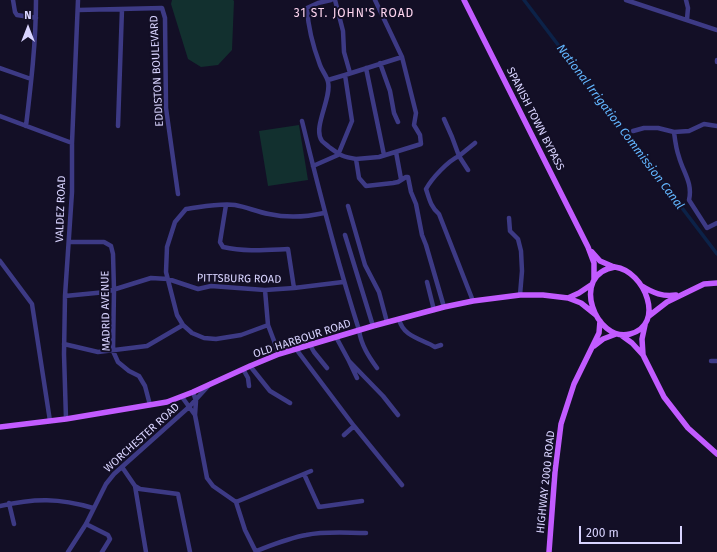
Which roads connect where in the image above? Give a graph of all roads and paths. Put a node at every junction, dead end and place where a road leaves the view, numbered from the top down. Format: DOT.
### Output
graph roads {
  1 [pos="13,0"];
  2 [pos="36,0"];
  3 [pos="78,0"];
  4 [pos="331,0"];
  5 [pos="335,0"];
  6 [pos="374,0"];
  7 [pos="464,0"];
  8 [pos="626,0"];
  9 [pos="686,0"];
  10 [pos="317,1"];
  11 [pos="122,9"];
  12 [pos="78,10"];
  13 [pos="36,18"];
  14 [pos="687,19"];
  15 [pos="717,30"];
  16 [pos="402,57"];
  17 [pos="380,64"];
  18 [pos="0,68"];
  19 [pos="366,68"];
  20 [pos="347,74"];
  21 [pos="31,79"];
  22 [pos="328,80"];
  23 [pos="0,116"];
  24 [pos="444,119"];
  25 [pos="302,121"];
  26 [pos="398,122"];
  27 [pos="26,126"];
  28 [pos="118,126"];
  29 [pos="717,126"];
  30 [pos="632,131"];
  31 [pos="674,132"];
  32 [pos="72,143"];
  33 [pos="474,143"];
  34 [pos="396,152"];
  35 [pos="338,155"];
  36 [pos="384,155"];
  37 [pos="459,156"];
  38 [pos="356,159"];
  39 [pos="313,166"];
  40 [pos="468,170"];
  41 [pos="401,179"];
  42 [pos="178,194"];
  43 [pos="226,205"];
  44 [pos="348,206"];
  45 [pos="324,213"];
  46 [pos="508,218"];
  47 [pos="717,224"];
  48 [pos="344,235"];
  49 [pos="69,242"];
  50 [pos="588,247"];
  51 [pos="0,261"];
  52 [pos="615,268"];
  53 [pos="168,279"];
  54 [pos="344,282"];
  55 [pos="427,282"];
  56 [pos="592,283"];
  57 [pos="717,283"];
  58 [pos="642,286"];
  59 [pos="294,288"];
  60 [pos="114,290"];
  61 [pos="265,290"];
  62 [pos="683,294"];
  63 [pos="520,295"];
  64 [pos="65,296"];
  65 [pos="568,298"];
  66 [pos="473,301"];
  67 [pos="444,307"];
  68 [pos="434,310"];
  69 [pos="596,315"];
  70 [pos="649,316"];
  71 [pos="399,319"];
  72 [pos="600,321"];
  73 [pos="387,322"];
  74 [pos="183,325"];
  75 [pos="268,325"];
  76 [pos="645,325"];
  77 [pos="373,326"];
  78 [pos="359,330"];
  79 [pos="619,335"];
  80 [pos="336,337"];
  81 [pos="64,344"];
  82 [pos="310,345"];
  83 [pos="441,345"];
  84 [pos="592,348"];
  85 [pos="296,349"];
  86 [pos="113,351"];
  87 [pos="279,354"];
  88 [pos="643,355"];
  89 [pos="349,361"];
  90 [pos="711,361"];
  91 [pos="717,361"];
  92 [pos="250,366"];
  93 [pos="327,368"];
  94 [pos="377,368"];
  95 [pos="243,369"];
  96 [pos="356,378"];
  97 [pos="210,384"];
  98 [pos="249,386"];
  99 [pos="193,392"];
  100 [pos="182,397"];
  101 [pos="196,401"];
  102 [pos="290,403"];
  103 [pos="150,405"];
  104 [pos="189,407"];
  105 [pos="195,415"];
  106 [pos="398,415"];
  107 [pos="66,419"];
  108 [pos="50,421"];
  109 [pos="354,426"];
  110 [pos="0,427"];
  111 [pos="344,435"];
  112 [pos="717,454"];
  113 [pos="122,467"];
  114 [pos="311,471"];
  115 [pos="304,474"];
  116 [pos="402,485"];
  117 [pos="135,486"];
  118 [pos="362,501"];
  119 [pos="236,502"];
  120 [pos="9,504"];
  121 [pos="0,506"];
  122 [pos="93,508"];
  123 [pos="14,524"];
  124 [pos="86,524"];
  125 [pos="366,533"];
  126 [pos="68,552"];
  127 [pos="102,552"];
  128 [pos="146,552"];
  129 [pos="190,552"];
  130 [pos="256,552"];
  131 [pos="549,552"];
  1 -- 13 [label="street"];
  2 -- 13 [label="street"];
  3 -- 12 [label="street, VALDEZ ROAD"];
  4 -- 10 [label="street"];
  5 -- 20 [label="street"];
  6 -- 16 [label="street"];
  7 -- 50 [label="main road, SPANISH TOWN BYPASS"];
  8 -- 14 [label="street"];
  9 -- 14 [label="street"];
  10 -- 22 [label="street"];
  11 -- 12 [label="street, EDDISTON BOULEVARD"];
  11 -- 28 [label="street"];
  11 -- 42 [label="street, EDDISTON BOULEVARD"];
  12 -- 32 [label="street, VALDEZ ROAD"];
  13 -- 21 [label="street"];
  14 -- 15 [label="street"];
  16 -- 17 [label="street"];
  16 -- 34 [label="street"];
  17 -- 19 [label="street"];
  17 -- 26 [label="street"];
  18 -- 21 [label="street"];
  19 -- 20 [label="street"];
  19 -- 36 [label="street"];
  20 -- 22 [label="street"];
  20 -- 35 [label="street"];
  21 -- 27 [label="street"];
  22 -- 35 [label="street"];
  23 -- 27 [label="street"];
  24 -- 37 [label="street"];
  25 -- 39 [label="street"];
  27 -- 32 [label="street"];
  29 -- 31 [label="street"];
  30 -- 31 [label="street"];
  31 -- 47 [label="street"];
  32 -- 49 [label="street, VALDEZ ROAD"];
  33 -- 37 [label="street"];
  34 -- 36 [label="street"];
  34 -- 41 [label="street"];
  35 -- 38 [label="street"];
  35 -- 39 [label="street"];
  36 -- 38 [label="street"];
  37 -- 40 [label="street"];
  37 -- 66 [label="street"];
  38 -- 41 [label="street"];
  39 -- 45 [label="street"];
  41 -- 67 [label="street"];
  43 -- 45 [label="street"];
  43 -- 53 [label="street"];
  43 -- 59 [label="street"];
  44 -- 73 [label="street"];
  45 -- 54 [label="street"];
  46 -- 63 [label="street"];
  48 -- 77 [label="street"];
  49 -- 60 [label="street, MADRID AVENUE"];
  49 -- 64 [label="street, VALDEZ ROAD"];
  50 -- 52 [label="main road, SPANISH TOWN BYPASS"];
  50 -- 56 [label="main road, SPANISH TOWN BYPASS"];
  51 -- 108 [label="street"];
  52 -- 56 [label="main road"];
  52 -- 58 [label="main road"];
  53 -- 60 [label="street, PITTSBURG ROAD"];
  53 -- 61 [label="street, PITTSBURG ROAD"];
  53 -- 74 [label="street"];
  54 -- 59 [label="street, PITTSBURG ROAD"];
  54 -- 78 [label="street"];
  55 -- 68 [label="street"];
  56 -- 65 [label="main road"];
  56 -- 69 [label="main road"];
  57 -- 62 [label="main road"];
  58 -- 62 [label="main road"];
  58 -- 70 [label="main road"];
  59 -- 61 [label="street, PITTSBURG ROAD"];
  60 -- 64 [label="street, PITTSBURG ROAD"];
  60 -- 86 [label="street, MADRID AVENUE"];
  61 -- 75 [label="street"];
  62 -- 70 [label="main road"];
  63 -- 65 [label="main road, OLD HARBOUR ROAD"];
  63 -- 66 [label="main road, OLD HARBOUR ROAD"];
  64 -- 81 [label="street, VALDEZ ROAD"];
  65 -- 69 [label="main road, OLD HARBOUR ROAD"];
  66 -- 67 [label="main road, OLD HARBOUR ROAD"];
  67 -- 68 [label="main road, OLD HARBOUR ROAD"];
  68 -- 71 [label="main road, OLD HARBOUR ROAD"];
  69 -- 72 [label="main road"];
  70 -- 76 [label="main road"];
  71 -- 73 [label="main road, OLD HARBOUR ROAD"];
  71 -- 83 [label="street"];
  72 -- 79 [label="main road"];
  72 -- 84 [label="main road, HIGHWAY 2000 ROAD"];
  73 -- 77 [label="main road, OLD HARBOUR ROAD"];
  74 -- 75 [label="street"];
  74 -- 86 [label="street"];
  75 -- 87 [label="street"];
  76 -- 79 [label="main road"];
  76 -- 88 [label="main road"];
  77 -- 78 [label="main road, OLD HARBOUR ROAD"];
  78 -- 80 [label="main road, OLD HARBOUR ROAD"];
  78 -- 94 [label="street"];
  79 -- 84 [label="main road, HIGHWAY 2000 ROAD"];
  79 -- 88 [label="main road"];
  80 -- 82 [label="main road, OLD HARBOUR ROAD"];
  80 -- 89 [label="street"];
  81 -- 86 [label="street"];
  81 -- 107 [label="street, VALDEZ ROAD"];
  82 -- 85 [label="main road, OLD HARBOUR ROAD"];
  82 -- 93 [label="street"];
  84 -- 131 [label="main road, HIGHWAY 2000 ROAD"];
  85 -- 87 [label="main road, OLD HARBOUR ROAD"];
  85 -- 109 [label="street"];
  86 -- 103 [label="street, MADRID AVENUE"];
  87 -- 92 [label="main road, OLD HARBOUR ROAD"];
  88 -- 112 [label="main road"];
  89 -- 96 [label="street"];
  89 -- 106 [label="street"];
  90 -- 91 [label="street"];
  92 -- 95 [label="main road, OLD HARBOUR ROAD"];
  92 -- 102 [label="street"];
  95 -- 97 [label="main road, OLD HARBOUR ROAD"];
  95 -- 98 [label="street"];
  97 -- 99 [label="main road, OLD HARBOUR ROAD"];
  97 -- 101 [label="street, WORCHESTER ROAD"];
  99 -- 100 [label="main road, OLD HARBOUR ROAD"];
  99 -- 101 [label="street"];
  100 -- 103 [label="main road, OLD HARBOUR ROAD"];
  100 -- 104 [label="street"];
  101 -- 104 [label="street, WORCHESTER ROAD"];
  101 -- 105 [label="street"];
  103 -- 107 [label="main road, OLD HARBOUR ROAD"];
  104 -- 105 [label="street"];
  104 -- 113 [label="street, WORCHESTER ROAD"];
  105 -- 119 [label="street"];
  107 -- 108 [label="main road, OLD HARBOUR ROAD"];
  108 -- 110 [label="main road, OLD HARBOUR ROAD"];
  109 -- 111 [label="street"];
  109 -- 116 [label="street"];
  113 -- 117 [label="street"];
  113 -- 122 [label="street, WORCHESTER ROAD"];
  114 -- 115 [label="street"];
  115 -- 118 [label="street"];
  115 -- 119 [label="street"];
  117 -- 128 [label="street"];
  117 -- 129 [label="street"];
  119 -- 130 [label="street"];
  120 -- 121 [label="street"];
  120 -- 122 [label="street"];
  120 -- 123 [label="street"];
  122 -- 124 [label="street, WORCHESTER ROAD"];
  124 -- 126 [label="street, WORCHESTER ROAD"];
  124 -- 127 [label="street"];
  125 -- 130 [label="street"];
}
